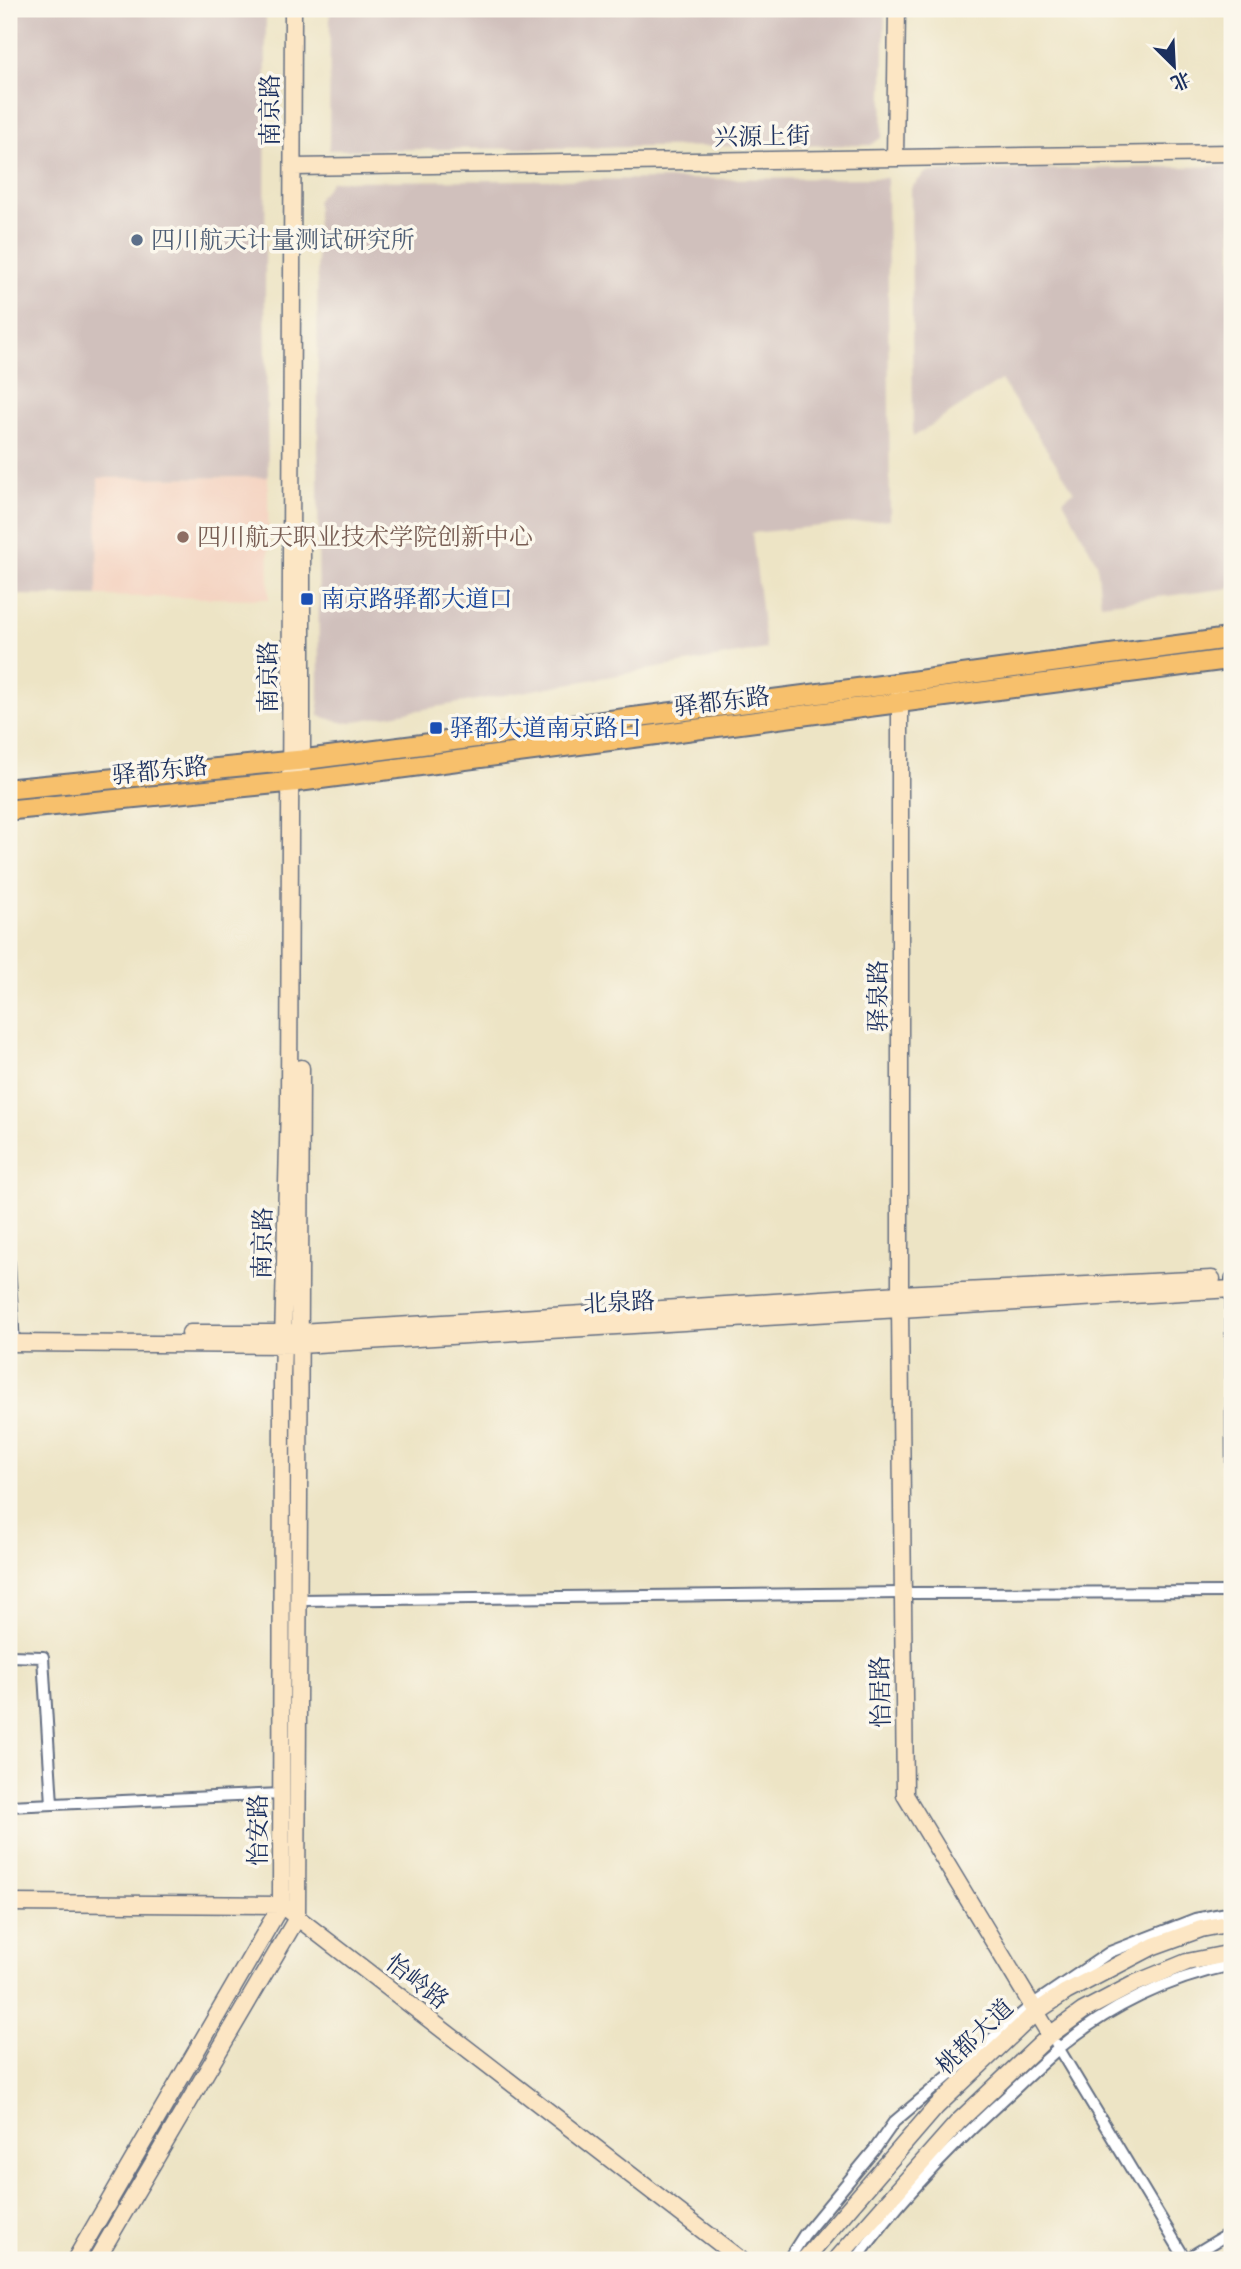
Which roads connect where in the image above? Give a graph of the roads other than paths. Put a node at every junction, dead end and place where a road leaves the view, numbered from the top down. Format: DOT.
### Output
graph roads {
  1 [pos="293,9"];
  2 [pos="302,9"];
  3 [pos="897,9"];
  4 [pos="1232,152"];
  5 [pos="895,158"];
  6 [pos="298,167"];
  7 [pos="1232,638"];
  8 [pos="1232,659"];
  9 [pos="900,693"];
  10 [pos="297,760"];
  11 [pos="296,781"];
  12 [pos="9,789"];
  13 [pos="9,810"];
  14 [pos="9,1263"];
  15 [pos="1232,1284"];
  16 [pos="900,1301"];
  17 [pos="11,1338"];
  18 [pos="292,1339"];
  19 [pos="1232,1518"];
  20 [pos="903,1592"];
  21 [pos="1232,1592"];
  22 [pos="298,1600"];
  23 [pos="9,1656"];
  24 [pos="281,1794"];
  25 [pos="52,1804"];
  26 [pos="9,1806"];
  27 [pos="9,1903"];
  28 [pos="281,1905"];
  29 [pos="1232,1912"];
  30 [pos="297,1918"];
  31 [pos="1232,1923"];
  32 [pos="1232,1953"];
  33 [pos="1232,1965"];
  34 [pos="1034,2008"];
  35 [pos="1055,2042"];
  36 [pos="1232,2233"];
  37 [pos="75,2260"];
  38 [pos="96,2260"];
  39 [pos="741,2260"];
  40 [pos="788,2260"];
  41 [pos="804,2260"];
  42 [pos="836,2260"];
  43 [pos="856,2260"];
  44 [pos="1186,2260"];
  1 -- 6 [label="street, 南京路"];
  2 -- 6 [label="street"];
  3 -- 5 [label="street"];
  4 -- 5 [label="street, 兴源上街"];
  5 -- 6 [label="street, 兴源上街"];
  6 -- 10 [label="street, 南京路"];
  7 -- 9 [label="highway, 驿都东路"];
  8 -- 9 [label="highway, 驿都东路"];
  9 -- 10 [label="highway, 驿都东路"];
  9 -- 11 [label="highway, 驿都东路"];
  9 -- 16 [label="street, 驿泉路"];
  10 -- 11 [label="street, 南京路"];
  10 -- 12 [label="highway, 驿都东路"];
  11 -- 13 [label="highway, 驿都东路"];
  11 -- 18 [label="street, 南京路"];
  14 -- 17 [label="street"];
  15 -- 16 [label="street, 北泉路"];
  15 -- 19 [label="street"];
  16 -- 18 [label="street, 北泉路"];
  16 -- 20 [label="street, 怡居路"];
  17 -- 18 [label="street, 北泉路"];
  18 -- 22 [label="street, 怡安路"];
  18 -- 24 [label="street, 怡安路"];
  20 -- 21 [label="street"];
  20 -- 22 [label="street"];
  20 -- 34 [label="street, 怡居路"];
  22 -- 30 [label="street, 怡安路"];
  23 -- 25 [label="street"];
  24 -- 25 [label="street"];
  24 -- 28 [label="street, 怡安路"];
  25 -- 26 [label="street"];
  27 -- 28 [label="street"];
  28 -- 30 [label="street, 怡岭路"];
  28 -- 37 [label="street"];
  29 -- 34 [label="street"];
  30 -- 38 [label="street"];
  30 -- 39 [label="street, 怡岭路"];
  31 -- 34 [label="street, 桃都大道"];
  32 -- 35 [label="street, 桃都大道"];
  33 -- 35 [label="street"];
  34 -- 35 [label="street, 怡居路"];
  34 -- 40 [label="street"];
  34 -- 41 [label="street, 桃都大道"];
  35 -- 42 [label="street, 桃都大道"];
  35 -- 43 [label="street"];
  35 -- 44 [label="street"];
  36 -- 44 [label="street"];
}
